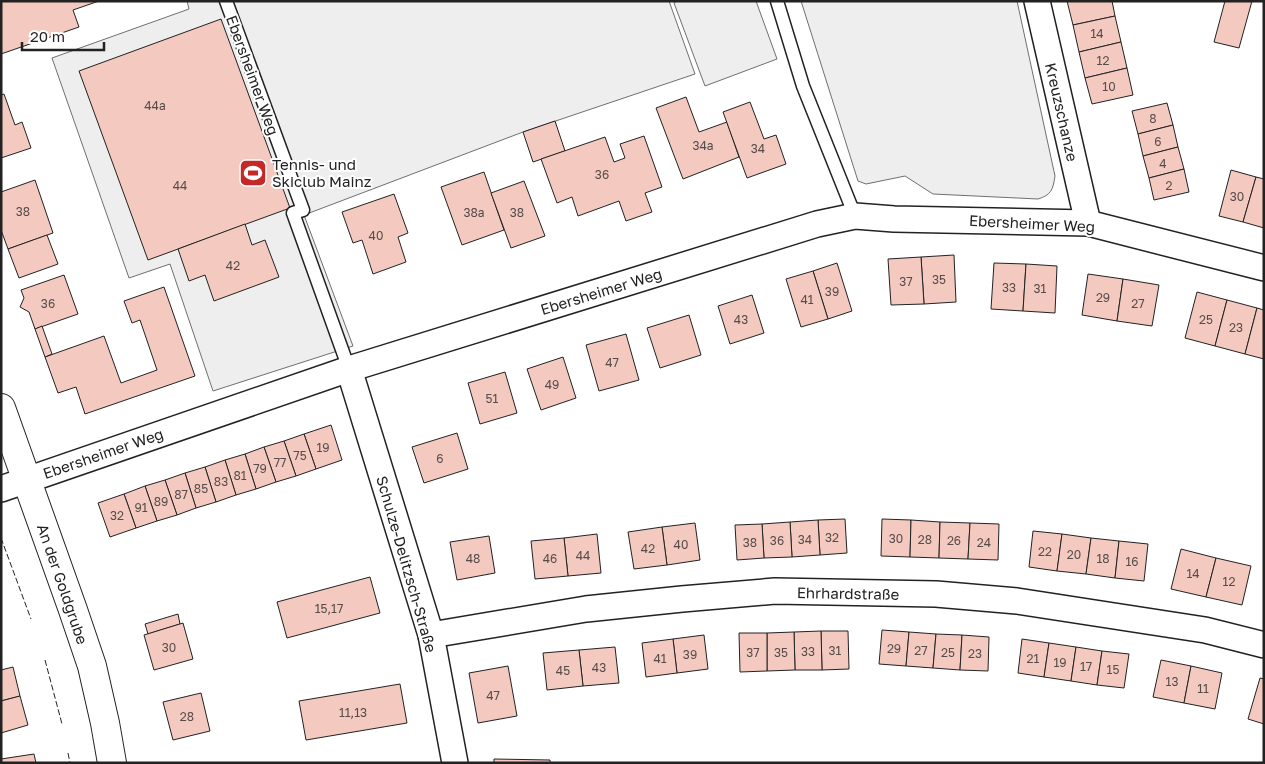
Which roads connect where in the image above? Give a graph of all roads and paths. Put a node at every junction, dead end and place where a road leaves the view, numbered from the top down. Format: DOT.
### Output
graph roads {
  1 [pos="226,1"];
  2 [pos="777,1"];
  3 [pos="1037,1"];
  4 [pos="855,216"];
  5 [pos="1088,223"];
  6 [pos="1264,268"];
  7 [pos="349,369"];
  8 [pos="1,408"];
  9 [pos="27,479"];
  10 [pos="1,489"];
  11 [pos="430,635"];
  12 [pos="1264,645"];
  13 [pos="112,763"];
  14 [pos="454,763"];
  1 -- 7 [label="lane, Ebersheimer Weg"];
  2 -- 4 [label="lane"];
  3 -- 5 [label="street, Kreuzschanze"];
  4 -- 5 [label="street, Ebersheimer Weg"];
  4 -- 7 [label="street, Ebersheimer Weg"];
  5 -- 6 [label="street, Ebersheimer Weg"];
  7 -- 9 [label="street, Ebersheimer Weg"];
  7 -- 11 [label="street, Schulze-Delitzsch-Straße"];
  8 -- 9 [label="street, An der Goldgrube"];
  9 -- 10 [label="street, Ebersheimer Weg"];
  9 -- 13 [label="street, An der Goldgrube"];
  11 -- 12 [label="street, Ehrhardstraße"];
  11 -- 14 [label="street, Schulze-Delitzsch-Straße"];
}
